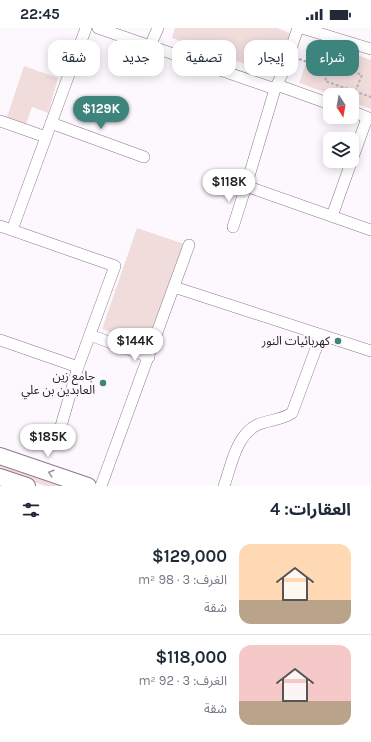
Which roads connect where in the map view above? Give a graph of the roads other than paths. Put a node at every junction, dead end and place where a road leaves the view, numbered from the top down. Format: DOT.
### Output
graph roads {
  1 [pos="86,28"];
  2 [pos="98,28"];
  3 [pos="158,28"];
  4 [pos="298,28"];
  5 [pos="302,28"];
  6 [pos="133,40"];
  7 [pos="153,40"];
  8 [pos="371,48"];
  9 [pos="164,51"];
  10 [pos="276,87"];
  11 [pos="323,102"];
  12 [pos="359,114"];
  13 [pos="369,119"];
  14 [pos="0,122"];
  15 [pos="51,123"];
  16 [pos="46,137"];
  17 [pos="144,157"];
  18 [pos="246,186"];
  19 [pos="332,216"];
  20 [pos="0,226"];
  21 [pos="233,227"];
  22 [pos="12,230"];
  23 [pos="371,230"];
  24 [pos="189,245"];
  25 [pos="174,287"];
  26 [pos="90,335"];
  27 [pos="321,335"];
  28 [pos="0,340"];
  29 [pos="371,351"];
  30 [pos="149,357"];
  31 [pos="78,366"];
  32 [pos="61,426"];
  33 [pos="0,456"];
  34 [pos="0,477"];
  35 [pos="27,486"];
  36 [pos="88,486"];
  37 [pos="101,486"];
  38 [pos="224,486"];
  1 -- 15 [label="street"];
  2 -- 6 [label="street"];
  3 -- 7 [label="street"];
  4 -- 10 [label="street"];
  5 -- 8 [label="street"];
  9 -- 10 [label="street"];
  10 -- 11 [label="street"];
  10 -- 18 [label="street"];
  12 -- 13 [label="street"];
  13 -- 19 [label="street"];
  14 -- 16 [label="street"];
  15 -- 16 [label="street"];
  15 -- 17 [label="street"];
  16 -- 22 [label="street"];
  18 -- 19 [label="street"];
  18 -- 21 [label="street"];
  19 -- 23 [label="street"];
  20 -- 22 [label="street"];
  22 -- 26 [label="street"];
  24 -- 25 [label="street"];
  25 -- 27 [label="street"];
  25 -- 30 [label="street"];
  26 -- 30 [label="street"];
  26 -- 31 [label="street"];
  27 -- 29 [label="street"];
  27 -- 38 [label="street"];
  28 -- 31 [label="street"];
  30 -- 37 [label="street"];
  31 -- 32 [label="street"];
  36 -- 33 [label="main road, one-way"];
  34 -- 35 [label="main road"];
}
